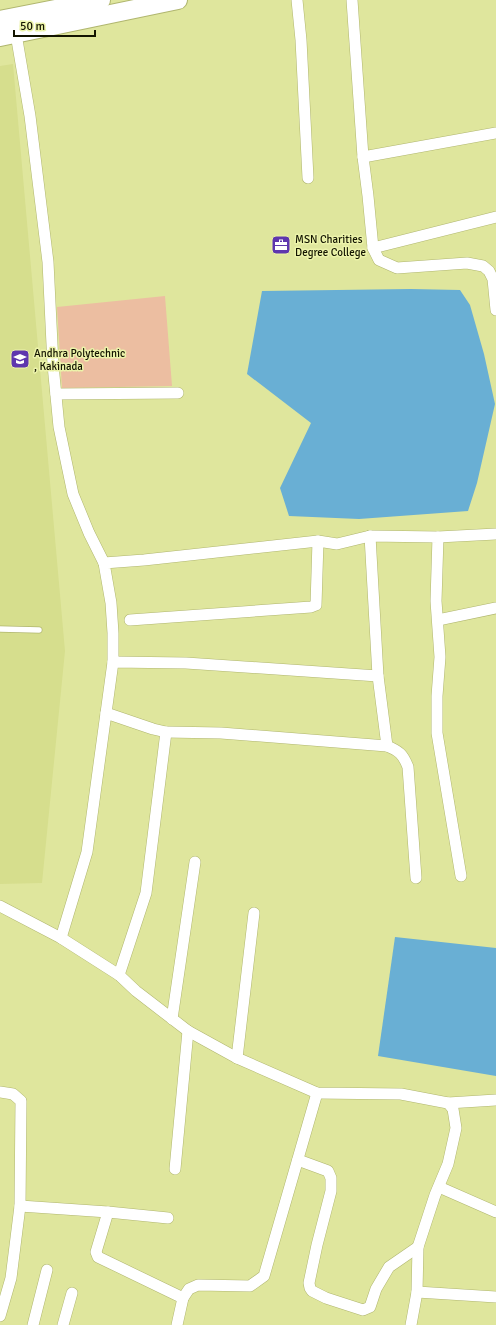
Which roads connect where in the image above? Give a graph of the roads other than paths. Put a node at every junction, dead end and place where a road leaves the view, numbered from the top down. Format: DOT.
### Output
graph roads {
  1 [pos="101,0"];
  2 [pos="178,0"];
  3 [pos="297,0"];
  4 [pos="352,0"];
  5 [pos="0,20"];
  6 [pos="8,36"];
  7 [pos="496,133"];
  8 [pos="363,157"];
  9 [pos="308,178"];
  10 [pos="496,217"];
  11 [pos="373,248"];
  12 [pos="496,310"];
  13 [pos="178,393"];
  14 [pos="56,394"];
  15 [pos="496,534"];
  16 [pos="370,536"];
  17 [pos="438,537"];
  18 [pos="318,541"];
  19 [pos="104,563"];
  20 [pos="496,608"];
  21 [pos="130,620"];
  22 [pos="438,620"];
  23 [pos="0,629"];
  24 [pos="39,630"];
  25 [pos="113,662"];
  26 [pos="378,676"];
  27 [pos="106,713"];
  28 [pos="166,732"];
  29 [pos="387,746"];
  30 [pos="195,862"];
  31 [pos="461,876"];
  32 [pos="416,878"];
  33 [pos="0,906"];
  34 [pos="254,913"];
  35 [pos="61,938"];
  36 [pos="119,975"];
  37 [pos="172,1019"];
  38 [pos="188,1031"];
  39 [pos="237,1058"];
  40 [pos="0,1092"];
  41 [pos="316,1093"];
  42 [pos="496,1100"];
  43 [pos="448,1103"];
  44 [pos="298,1160"];
  45 [pos="175,1169"];
  46 [pos="439,1187"];
  47 [pos="20,1206"];
  48 [pos="108,1212"];
  49 [pos="496,1212"];
  50 [pos="168,1218"];
  51 [pos="418,1247"];
  52 [pos="47,1270"];
  53 [pos="417,1292"];
  54 [pos="72,1293"];
  55 [pos="496,1297"];
  56 [pos="183,1298"];
  57 [pos="0,1316"];
  58 [pos="33,1325"];
  59 [pos="64,1325"];
  60 [pos="177,1325"];
  61 [pos="411,1325"];
  1 -- 5 [label="highway"];
  2 -- 6 [label="highway"];
  3 -- 9 [label="street"];
  4 -- 8 [label="street"];
  6 -- 14 [label="street"];
  7 -- 8 [label="street"];
  8 -- 11 [label="street"];
  10 -- 11 [label="street"];
  11 -- 12 [label="street"];
  13 -- 14 [label="street"];
  14 -- 19 [label="street"];
  15 -- 17 [label="street"];
  16 -- 17 [label="street"];
  16 -- 18 [label="street"];
  16 -- 26 [label="street"];
  17 -- 22 [label="street"];
  18 -- 19 [label="street"];
  18 -- 21 [label="street"];
  19 -- 25 [label="street"];
  20 -- 22 [label="street"];
  22 -- 31 [label="street"];
  23 -- 24 [label="lane"];
  25 -- 26 [label="street"];
  25 -- 27 [label="street"];
  26 -- 29 [label="street"];
  27 -- 28 [label="street"];
  27 -- 35 [label="street"];
  28 -- 29 [label="street"];
  28 -- 36 [label="street"];
  29 -- 32 [label="street"];
  30 -- 37 [label="street"];
  33 -- 35 [label="street"];
  34 -- 39 [label="street"];
  35 -- 36 [label="street"];
  36 -- 37 [label="street"];
  37 -- 38 [label="street"];
  38 -- 39 [label="street"];
  38 -- 45 [label="street"];
  39 -- 41 [label="street"];
  40 -- 47 [label="street"];
  41 -- 43 [label="street"];
  41 -- 44 [label="street"];
  42 -- 43 [label="street"];
  43 -- 46 [label="street"];
  44 -- 51 [label="street"];
  44 -- 56 [label="street"];
  46 -- 49 [label="street"];
  46 -- 51 [label="street"];
  47 -- 48 [label="street"];
  47 -- 57 [label="street"];
  48 -- 50 [label="street"];
  48 -- 56 [label="street"];
  51 -- 53 [label="street"];
  52 -- 58 [label="street"];
  53 -- 55 [label="street"];
  53 -- 61 [label="street"];
  54 -- 59 [label="street"];
  56 -- 60 [label="street"];
}
